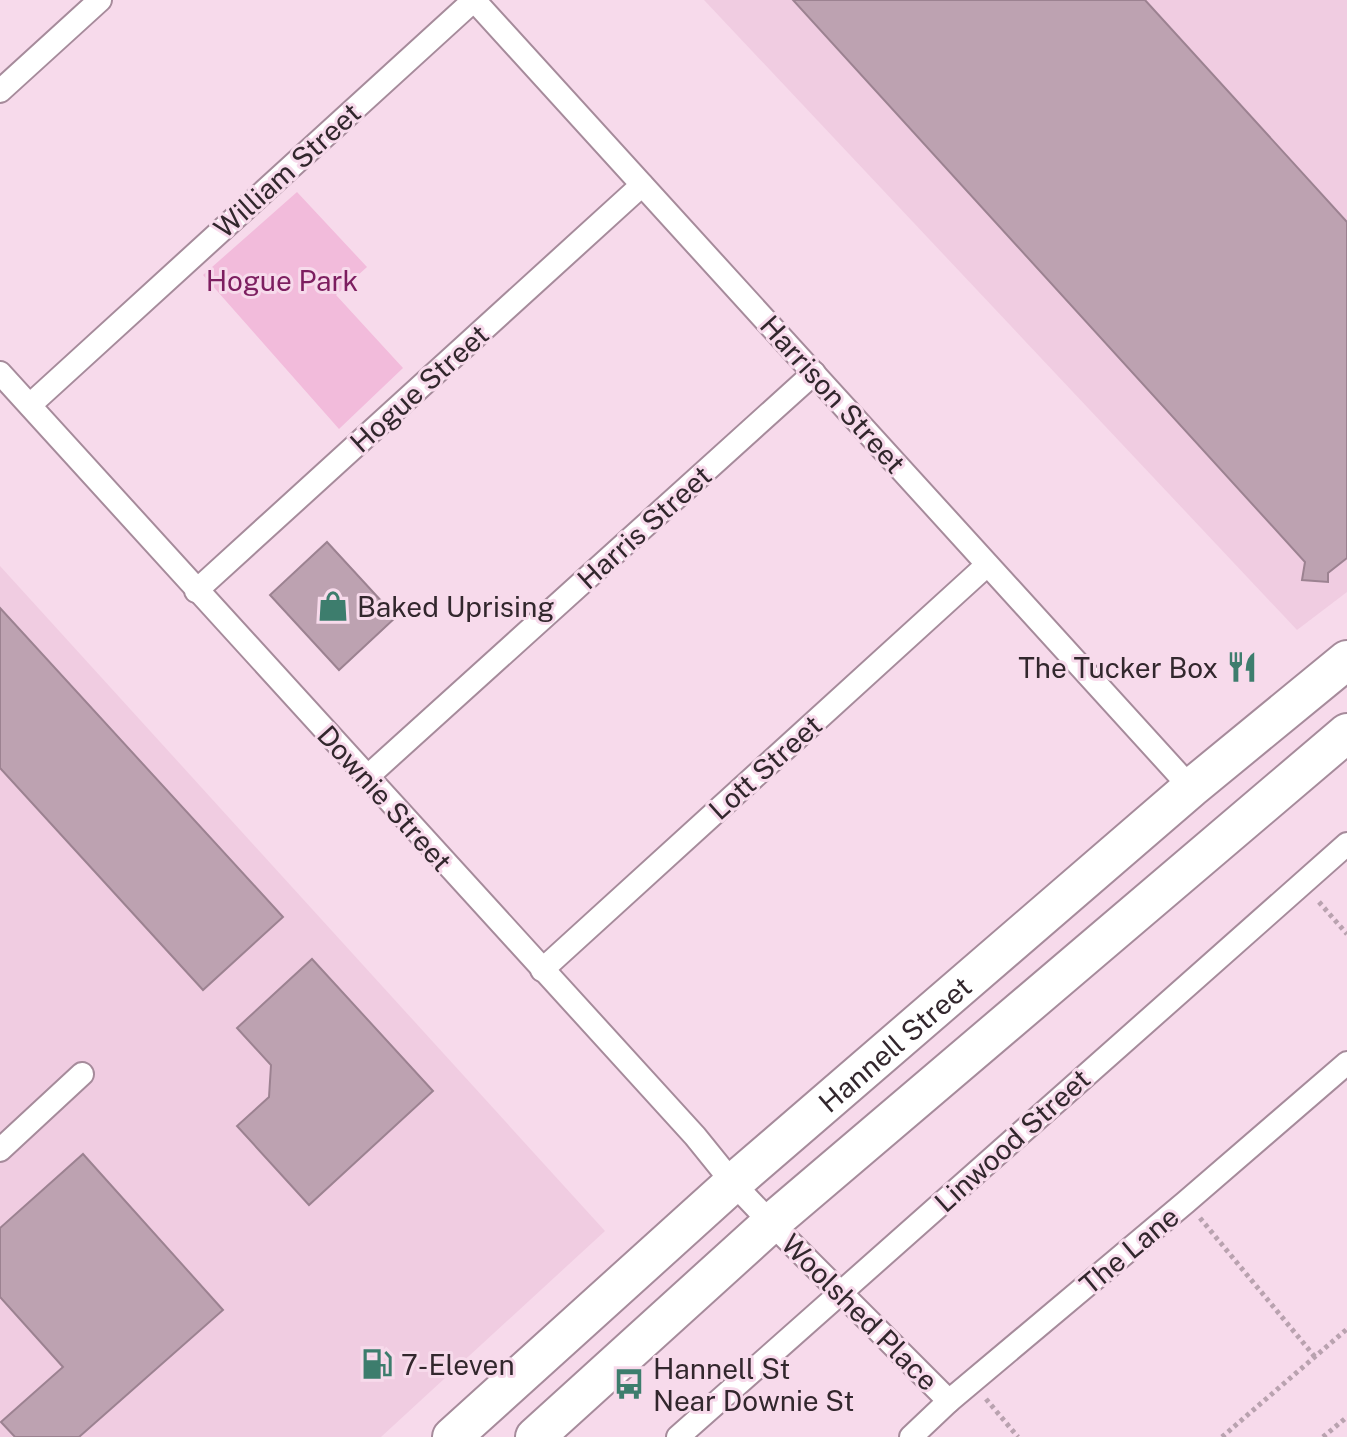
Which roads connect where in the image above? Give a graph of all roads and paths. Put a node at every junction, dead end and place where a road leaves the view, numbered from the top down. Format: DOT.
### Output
graph roads {
  1 [pos="100,0"];
  2 [pos="474,0"];
  3 [pos="0,91"];
  4 [pos="642,185"];
  5 [pos="0,373"];
  6 [pos="814,373"];
  7 [pos="30,405"];
  8 [pos="987,565"];
  9 [pos="196,591"];
  10 [pos="1347,660"];
  11 [pos="1347,733"];
  12 [pos="367,777"];
  13 [pos="1191,788"];
  14 [pos="1347,844"];
  15 [pos="1303,883"];
  16 [pos="1347,934"];
  17 [pos="542,970"];
  18 [pos="1347,1063"];
  19 [pos="82,1074"];
  20 [pos="0,1150"];
  21 [pos="733,1183"];
  22 [pos="1186,1202"];
  23 [pos="771,1223"];
  24 [pos="841,1292"];
  25 [pos="1347,1329"];
  26 [pos="1315,1357"];
  27 [pos="972,1383"];
  28 [pos="949,1401"];
  29 [pos="1347,1417"];
  30 [pos="452,1437"];
  31 [pos="535,1437"];
  32 [pos="678,1437"];
  33 [pos="911,1437"];
  34 [pos="1018,1437"];
  35 [pos="1222,1437"];
  36 [pos="1323,1437"];
  1 -- 3 [label="street"];
  2 -- 4 [label="street, Harrison Street"];
  2 -- 7 [label="street, William Street"];
  4 -- 6 [label="street, Harrison Street"];
  4 -- 9 [label="street, Hogue Street"];
  5 -- 7 [label="street, Downie Street"];
  6 -- 8 [label="street, Harrison Street"];
  6 -- 12 [label="street, Harris Street"];
  7 -- 9 [label="street, Downie Street"];
  8 -- 13 [label="street, Harrison Street"];
  8 -- 17 [label="street, Lott Street"];
  9 -- 12 [label="street, Downie Street"];
  10 -- 13 [label="highway, Hannell Street"];
  11 -- 23 [label="highway, Hannell Street"];
  12 -- 17 [label="street, Downie Street"];
  13 -- 21 [label="highway, Hannell Street"];
  14 -- 15 [label="street, Linwood Street"];
  15 -- 16 [label="path"];
  15 -- 24 [label="street, Linwood Street"];
  17 -- 21 [label="street, Downie Street"];
  18 -- 22 [label="street, The Lane"];
  19 -- 20 [label="street"];
  21 -- 23 [label="street, Downie Street"];
  21 -- 30 [label="highway, Hannell Street"];
  22 -- 26 [label="path"];
  22 -- 27 [label="street, The Lane"];
  23 -- 24 [label="street, Woolshed Place"];
  23 -- 31 [label="highway, Hannell Street"];
  24 -- 28 [label="street, Woolshed Place"];
  24 -- 32 [label="street, Linwood Street"];
  25 -- 26 [label="path"];
  26 -- 35 [label="path"];
  27 -- 28 [label="street, The Lane"];
  27 -- 34 [label="path"];
  28 -- 33 [label="street, The Lane"];
  29 -- 36 [label="path"];
}
